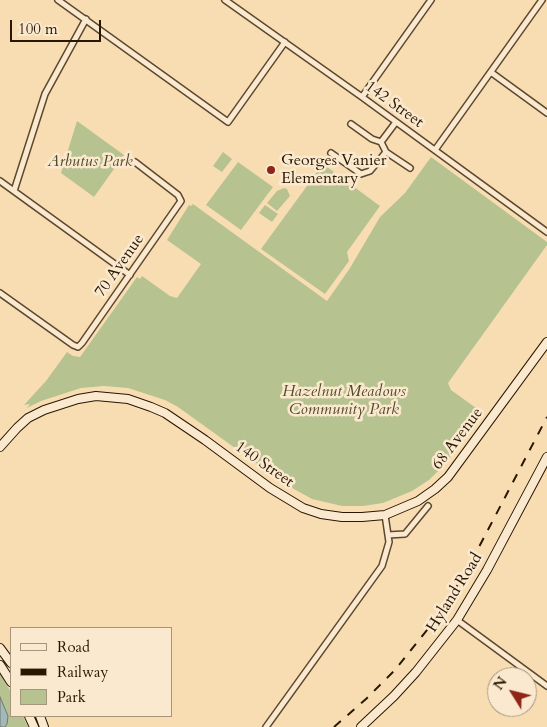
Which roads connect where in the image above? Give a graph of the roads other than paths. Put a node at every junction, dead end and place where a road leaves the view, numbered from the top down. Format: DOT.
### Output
graph roads {
  1 [pos="58,0"];
  2 [pos="225,0"];
  3 [pos="431,0"];
  4 [pos="542,0"];
  5 [pos="547,4"];
  6 [pos="86,20"];
  7 [pos="285,42"];
  8 [pos="492,73"];
  9 [pos="362,97"];
  10 [pos="547,113"];
  11 [pos="396,122"];
  12 [pos="351,124"];
  13 [pos="381,142"];
  14 [pos="435,150"];
  15 [pos="386,152"];
  16 [pos="331,153"];
  17 [pos="135,162"];
  18 [pos="410,168"];
  19 [pos="0,181"];
  20 [pos="14,191"];
  21 [pos="547,232"];
  22 [pos="130,275"];
  23 [pos="0,293"];
  24 [pos="547,342"];
  25 [pos="0,447"];
  26 [pos="547,457"];
  27 [pos="428,506"];
  28 [pos="385,515"];
  29 [pos="388,535"];
  30 [pos="457,620"];
  31 [pos="0,648"];
  32 [pos="10,662"];
  33 [pos="0,665"];
  34 [pos="10,680"];
  35 [pos="547,686"];
  36 [pos="266,727"];
  37 [pos="361,727"];
  1 -- 6 [label="street"];
  2 -- 7 [label="street, 142 Street"];
  3 -- 9 [label="street"];
  4 -- 5 [label="street"];
  4 -- 8 [label="street"];
  6 -- 7 [label="street"];
  6 -- 20 [label="street"];
  7 -- 9 [label="street, 142 Street"];
  8 -- 10 [label="street"];
  8 -- 14 [label="street"];
  9 -- 11 [label="street, 142 Street"];
  11 -- 13 [label="street"];
  11 -- 14 [label="street, 142 Street"];
  12 -- 13 [label="street"];
  13 -- 15 [label="street"];
  14 -- 21 [label="street, 142 Street"];
  15 -- 16 [label="street"];
  15 -- 18 [label="street"];
  17 -- 22 [label="street, 70 Avenue"];
  19 -- 20 [label="street"];
  20 -- 22 [label="street"];
  22 -- 23 [label="street, 70 Avenue"];
  24 -- 28 [label="street, 68 Avenue"];
  25 -- 28 [label="street, 140 Street"];
  26 -- 30 [label="street, Hyland Road"];
  27 -- 29 [label="street"];
  28 -- 29 [label="street"];
  29 -- 36 [label="street"];
  30 -- 35 [label="street"];
  30 -- 37 [label="street, Hyland Road"];
  31 -- 32 [label="street"];
  33 -- 34 [label="street"];
}
